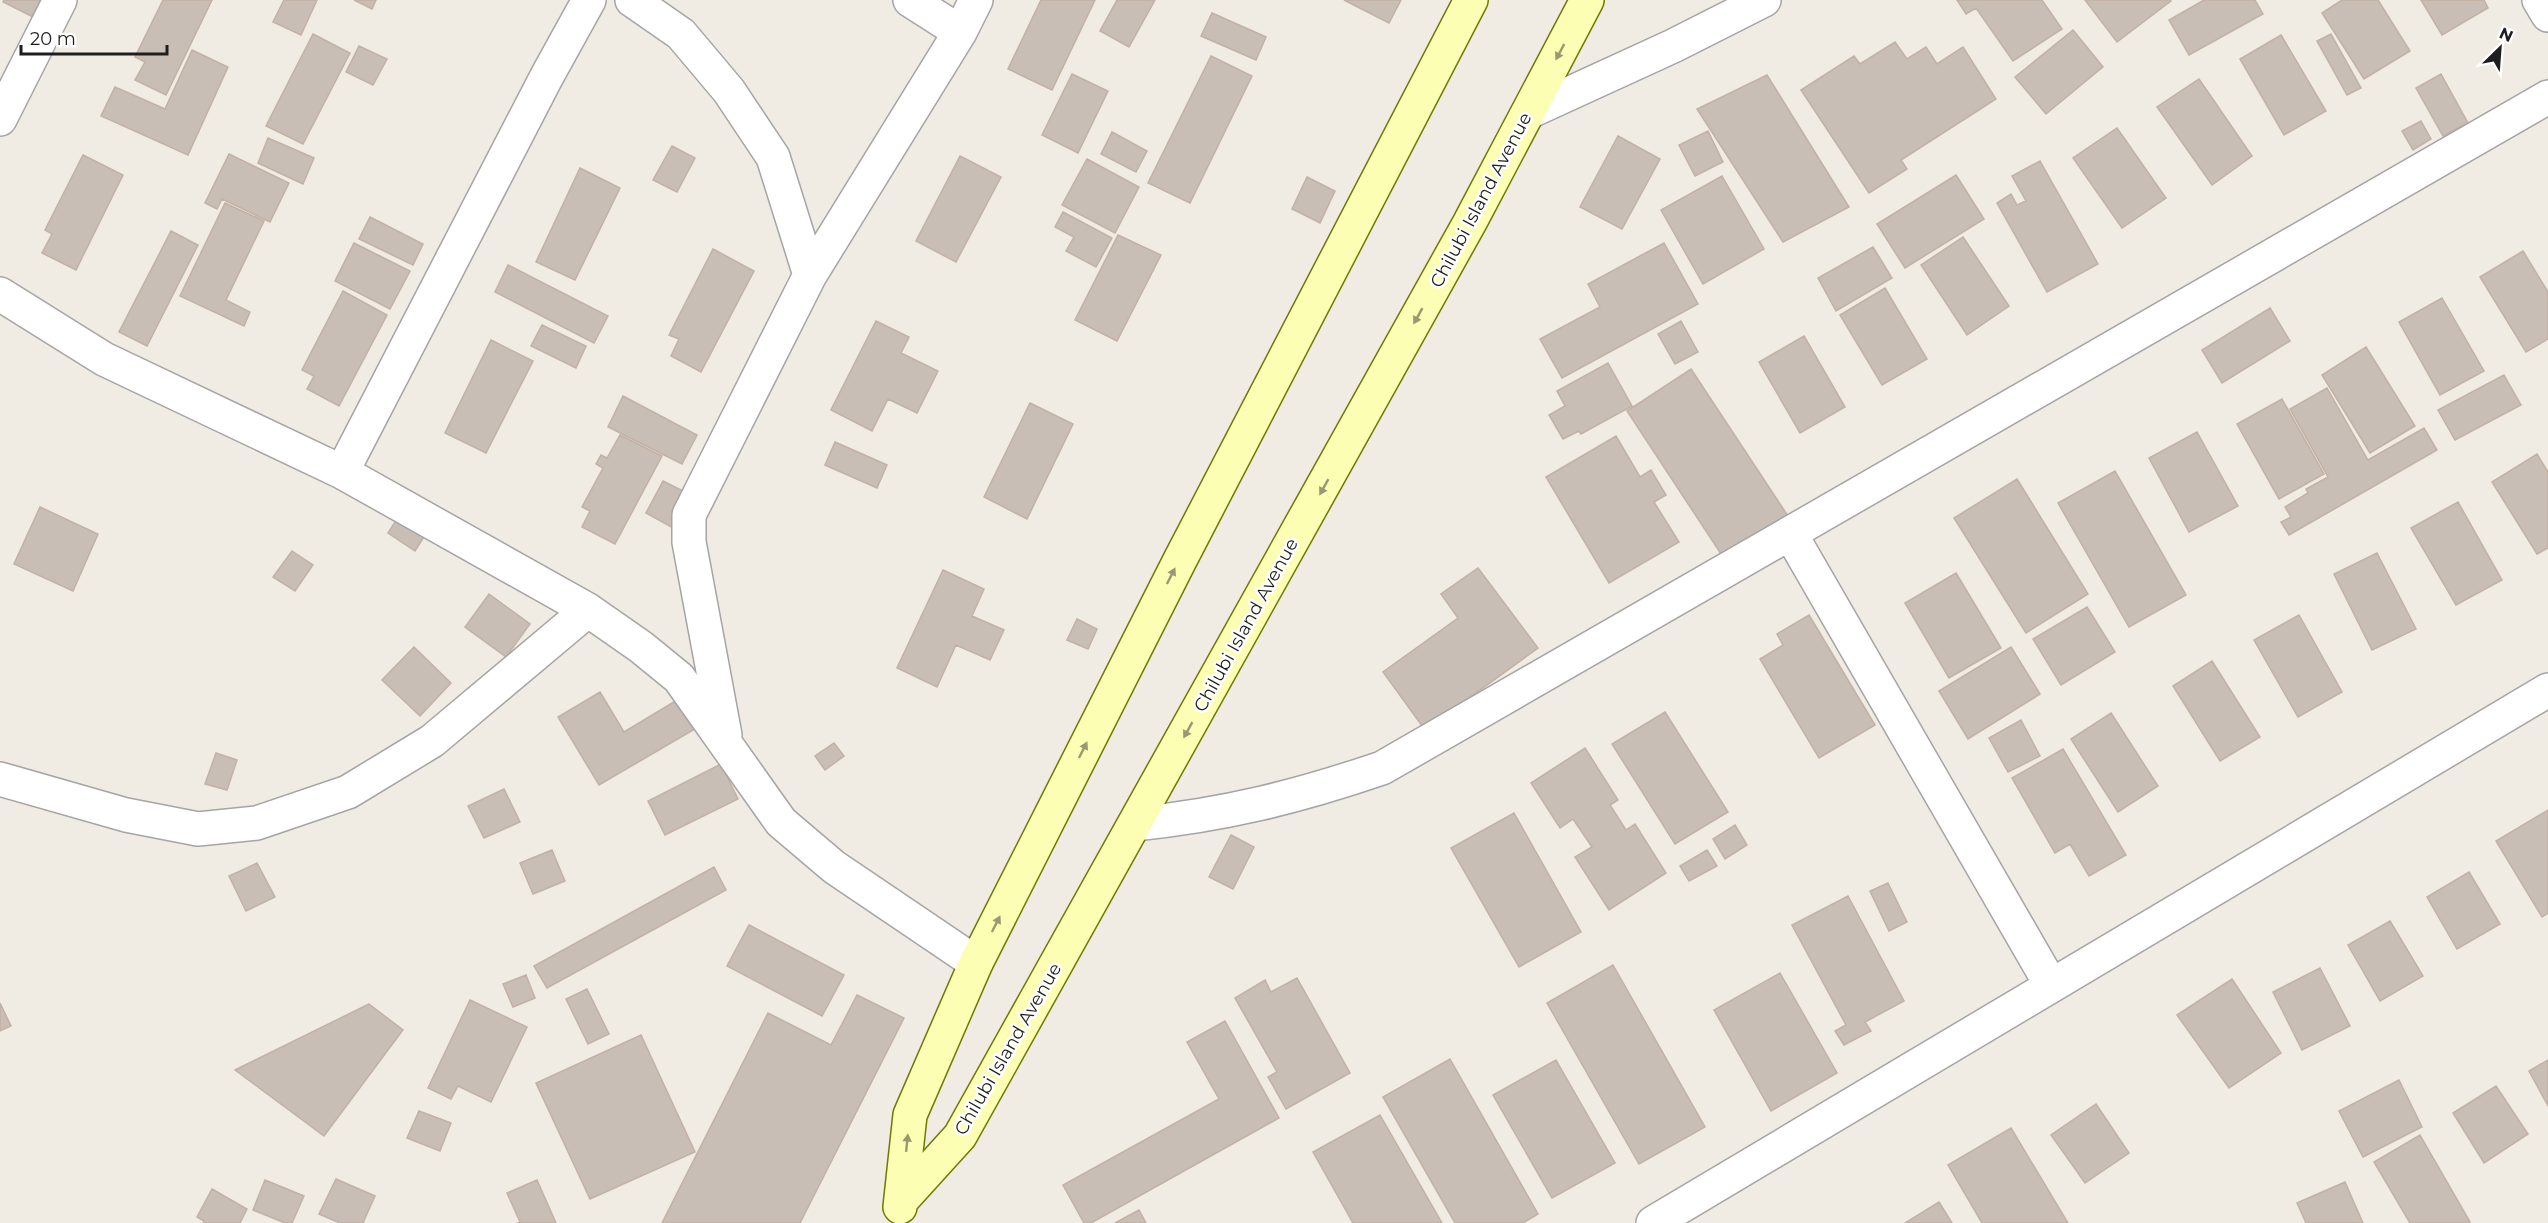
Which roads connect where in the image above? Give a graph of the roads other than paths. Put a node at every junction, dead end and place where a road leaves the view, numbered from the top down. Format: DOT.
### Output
graph roads {
  1 [pos="60,0"];
  2 [pos="590,0"];
  3 [pos="632,0"];
  4 [pos="910,0"];
  5 [pos="976,0"];
  6 [pos="1471,0"];
  7 [pos="1587,0"];
  8 [pos="1764,0"];
  9 [pos="2539,0"];
  10 [pos="2548,15"];
  11 [pos="960,32"];
  12 [pos="2548,97"];
  13 [pos="1529,112"];
  14 [pos="0,119"];
  15 [pos="810,275"];
  16 [pos="0,294"];
  17 [pos="342,472"];
  18 [pos="1790,533"];
  19 [pos="588,610"];
  20 [pos="2548,690"];
  21 [pos="727,745"];
  22 [pos="0,778"];
  23 [pos="1135,824"];
  24 [pos="976,963"];
  25 [pos="2050,985"];
  26 [pos="898,1212"];
  27 [pos="1653,1223"];
  1 -- 14 [label="street"];
  2 -- 17 [label="street"];
  3 -- 15 [label="street"];
  4 -- 11 [label="street"];
  5 -- 11 [label="street"];
  24 -- 6 [label="street, Chilubi Island Avenue, one-way"];
  7 -- 13 [label="street, Chilubi Island Avenue, one-way"];
  8 -- 13 [label="street"];
  9 -- 10 [label="street"];
  11 -- 15 [label="street"];
  12 -- 18 [label="street"];
  13 -- 23 [label="street, Chilubi Island Avenue, one-way"];
  15 -- 21 [label="street"];
  16 -- 17 [label="street"];
  17 -- 19 [label="street"];
  18 -- 23 [label="street"];
  18 -- 25 [label="street"];
  19 -- 21 [label="street"];
  19 -- 22 [label="street"];
  20 -- 25 [label="street"];
  21 -- 24 [label="street"];
  23 -- 26 [label="street, Chilubi Island Avenue"];
  26 -- 24 [label="street, Chilubi Island Avenue, one-way"];
  25 -- 27 [label="street"];
}
